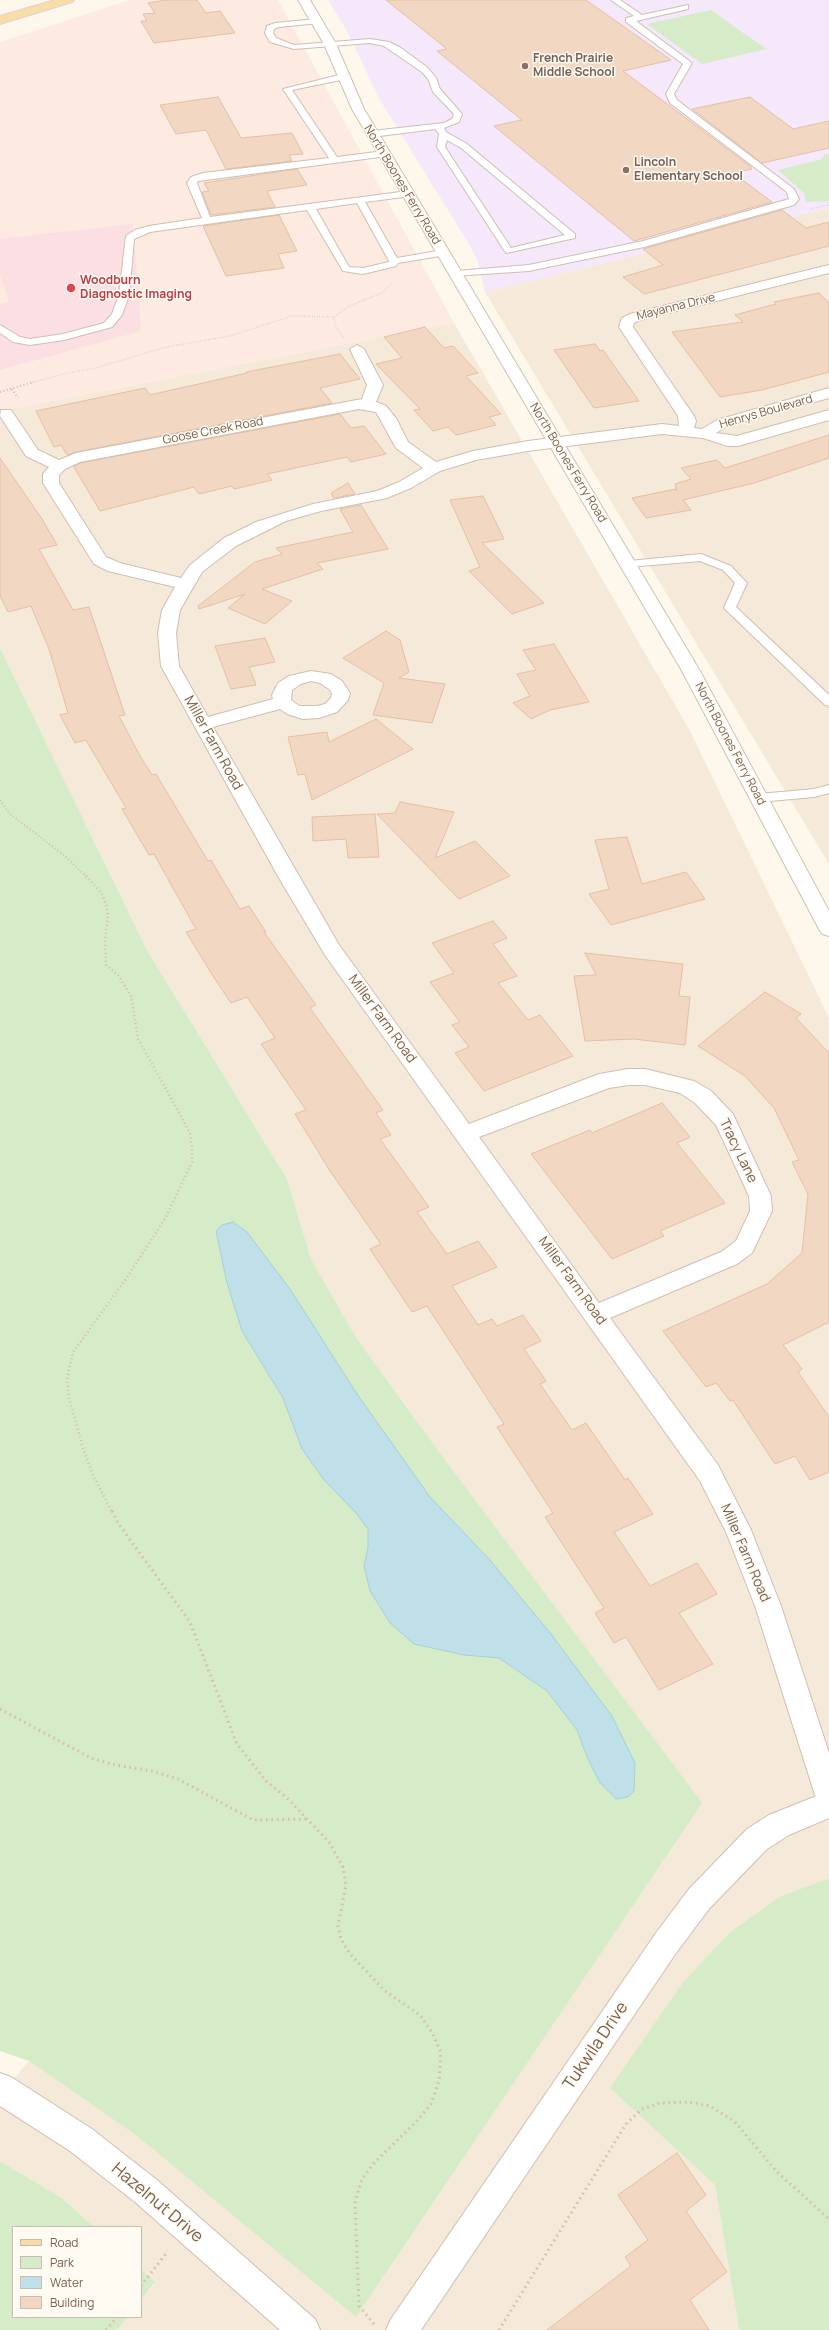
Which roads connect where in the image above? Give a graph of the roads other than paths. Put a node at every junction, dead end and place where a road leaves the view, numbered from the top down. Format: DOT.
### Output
graph roads {
  1 [pos="68,0"];
  2 [pos="304,0"];
  3 [pos="615,0"];
  4 [pos="685,7"];
  5 [pos="640,17"];
  6 [pos="0,20"];
  7 [pos="317,21"];
  8 [pos="330,44"];
  9 [pos="343,77"];
  10 [pos="438,126"];
  11 [pos="372,134"];
  12 [pos="443,134"];
  13 [pos="384,154"];
  14 [pos="335,160"];
  15 [pos="486,164"];
  16 [pos="463,168"];
  17 [pos="408,194"];
  18 [pos="360,201"];
  19 [pos="310,207"];
  20 [pos="207,220"];
  21 [pos="443,254"];
  22 [pos="394,261"];
  23 [pos="829,269"];
  24 [pos="456,274"];
  25 [pos="0,328"];
  26 [pos="357,349"];
  27 [pos="829,393"];
  28 [pos="368,404"];
  29 [pos="6,413"];
  30 [pos="829,415"];
  31 [pos="686,431"];
  32 [pos="705,434"];
  33 [pos="556,443"];
  34 [pos="59,466"];
  35 [pos="434,468"];
  36 [pos="629,564"];
  37 [pos="184,584"];
  38 [pos="283,702"];
  39 [pos="829,702"];
  40 [pos="203,724"];
  41 [pos="829,789"];
  42 [pos="759,798"];
  43 [pos="829,929"];
  44 [pos="465,1134"];
  45 [pos="596,1314"];
  46 [pos="829,1795"];
  47 [pos="829,1804"];
  48 [pos="0,2088"];
  49 [pos="304,2330"];
  50 [pos="402,2330"];
  1 -- 6 [label="main road"];
  2 -- 7 [label="street, North Boones Ferry Road"];
  3 -- 5 [label="lane"];
  4 -- 5 [label="lane"];
  5 -- 24 [label="lane"];
  7 -- 8 [label="street, North Boones Ferry Road"];
  7 -- 8 [label="lane"];
  8 -- 9 [label="street, North Boones Ferry Road"];
  8 -- 10 [label="lane"];
  9 -- 11 [label="street, North Boones Ferry Road"];
  9 -- 14 [label="lane"];
  10 -- 11 [label="lane"];
  10 -- 12 [label="lane"];
  11 -- 13 [label="street, North Boones Ferry Road"];
  12 -- 15 [label="lane"];
  12 -- 16 [label="lane"];
  13 -- 14 [label="lane"];
  13 -- 17 [label="street, North Boones Ferry Road"];
  14 -- 20 [label="lane"];
  15 -- 16 [label="lane"];
  15 -- 16 [label="lane"];
  17 -- 18 [label="lane"];
  17 -- 21 [label="street, North Boones Ferry Road"];
  18 -- 19 [label="lane"];
  18 -- 22 [label="lane"];
  19 -- 20 [label="lane"];
  19 -- 22 [label="lane"];
  20 -- 25 [label="lane"];
  21 -- 22 [label="lane"];
  21 -- 24 [label="street, North Boones Ferry Road"];
  23 -- 31 [label="street, Mayanna Drive"];
  24 -- 33 [label="street, North Boones Ferry Road"];
  26 -- 28 [label="street"];
  27 -- 32 [label="street, Henrys Boulevard"];
  28 -- 34 [label="street, Goose Creek Road"];
  28 -- 35 [label="street"];
  29 -- 34 [label="street"];
  30 -- 32 [label="street, Henrys Boulevard"];
  31 -- 32 [label="street, Henrys Boulevard"];
  31 -- 33 [label="street, Henrys Boulevard"];
  33 -- 35 [label="street, Miller Farm Road"];
  33 -- 36 [label="street, North Boones Ferry Road"];
  34 -- 37 [label="street"];
  35 -- 37 [label="street, Miller Farm Road"];
  36 -- 39 [label="lane"];
  36 -- 42 [label="street, North Boones Ferry Road"];
  37 -- 40 [label="street, Miller Farm Road"];
  38 -- 40 [label="street"];
  40 -- 44 [label="street, Miller Farm Road"];
  41 -- 42 [label="lane"];
  42 -- 43 [label="street, North Boones Ferry Road"];
  44 -- 45 [label="street, Miller Farm Road"];
  44 -- 45 [label="street, Tracy Lane"];
  45 -- 46 [label="street, Miller Farm Road"];
  47 -- 50 [label="street, Tukwila Drive"];
  48 -- 49 [label="street, Hazelnut Drive"];
}
